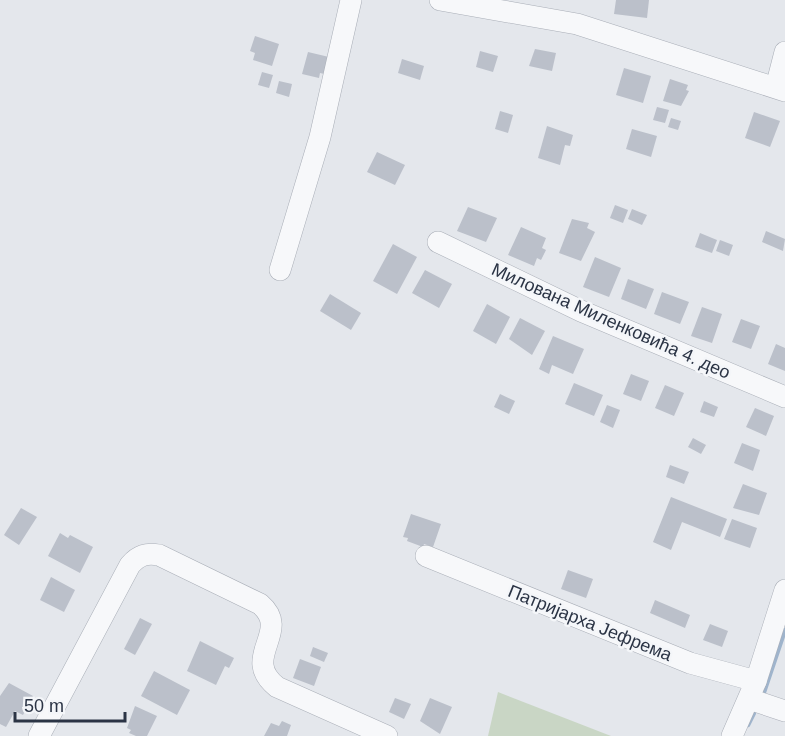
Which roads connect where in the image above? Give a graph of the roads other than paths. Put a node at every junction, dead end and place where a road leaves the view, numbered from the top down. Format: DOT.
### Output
graph roads {
  1 [pos="351,0"];
  2 [pos="440,0"];
  3 [pos="785,51"];
  4 [pos="780,89"];
  5 [pos="438,242"];
  6 [pos="280,270"];
  7 [pos="785,397"];
  8 [pos="426,556"];
  9 [pos="785,590"];
  10 [pos="753,690"];
  11 [pos="785,711"];
  12 [pos="39,736"];
  13 [pos="387,736"];
  14 [pos="732,736"];
  1 -- 6 [label="street"];
  2 -- 4 [label="street"];
  3 -- 4 [label="street"];
  5 -- 7 [label="street, Милована Миленковића 4. део"];
  8 -- 10 [label="street, Патријарха Јефрема"];
  9 -- 10 [label="street"];
  10 -- 11 [label="street, Патријарха Јефрема"];
  10 -- 14 [label="street"];
  12 -- 13 [label="street"];
}
